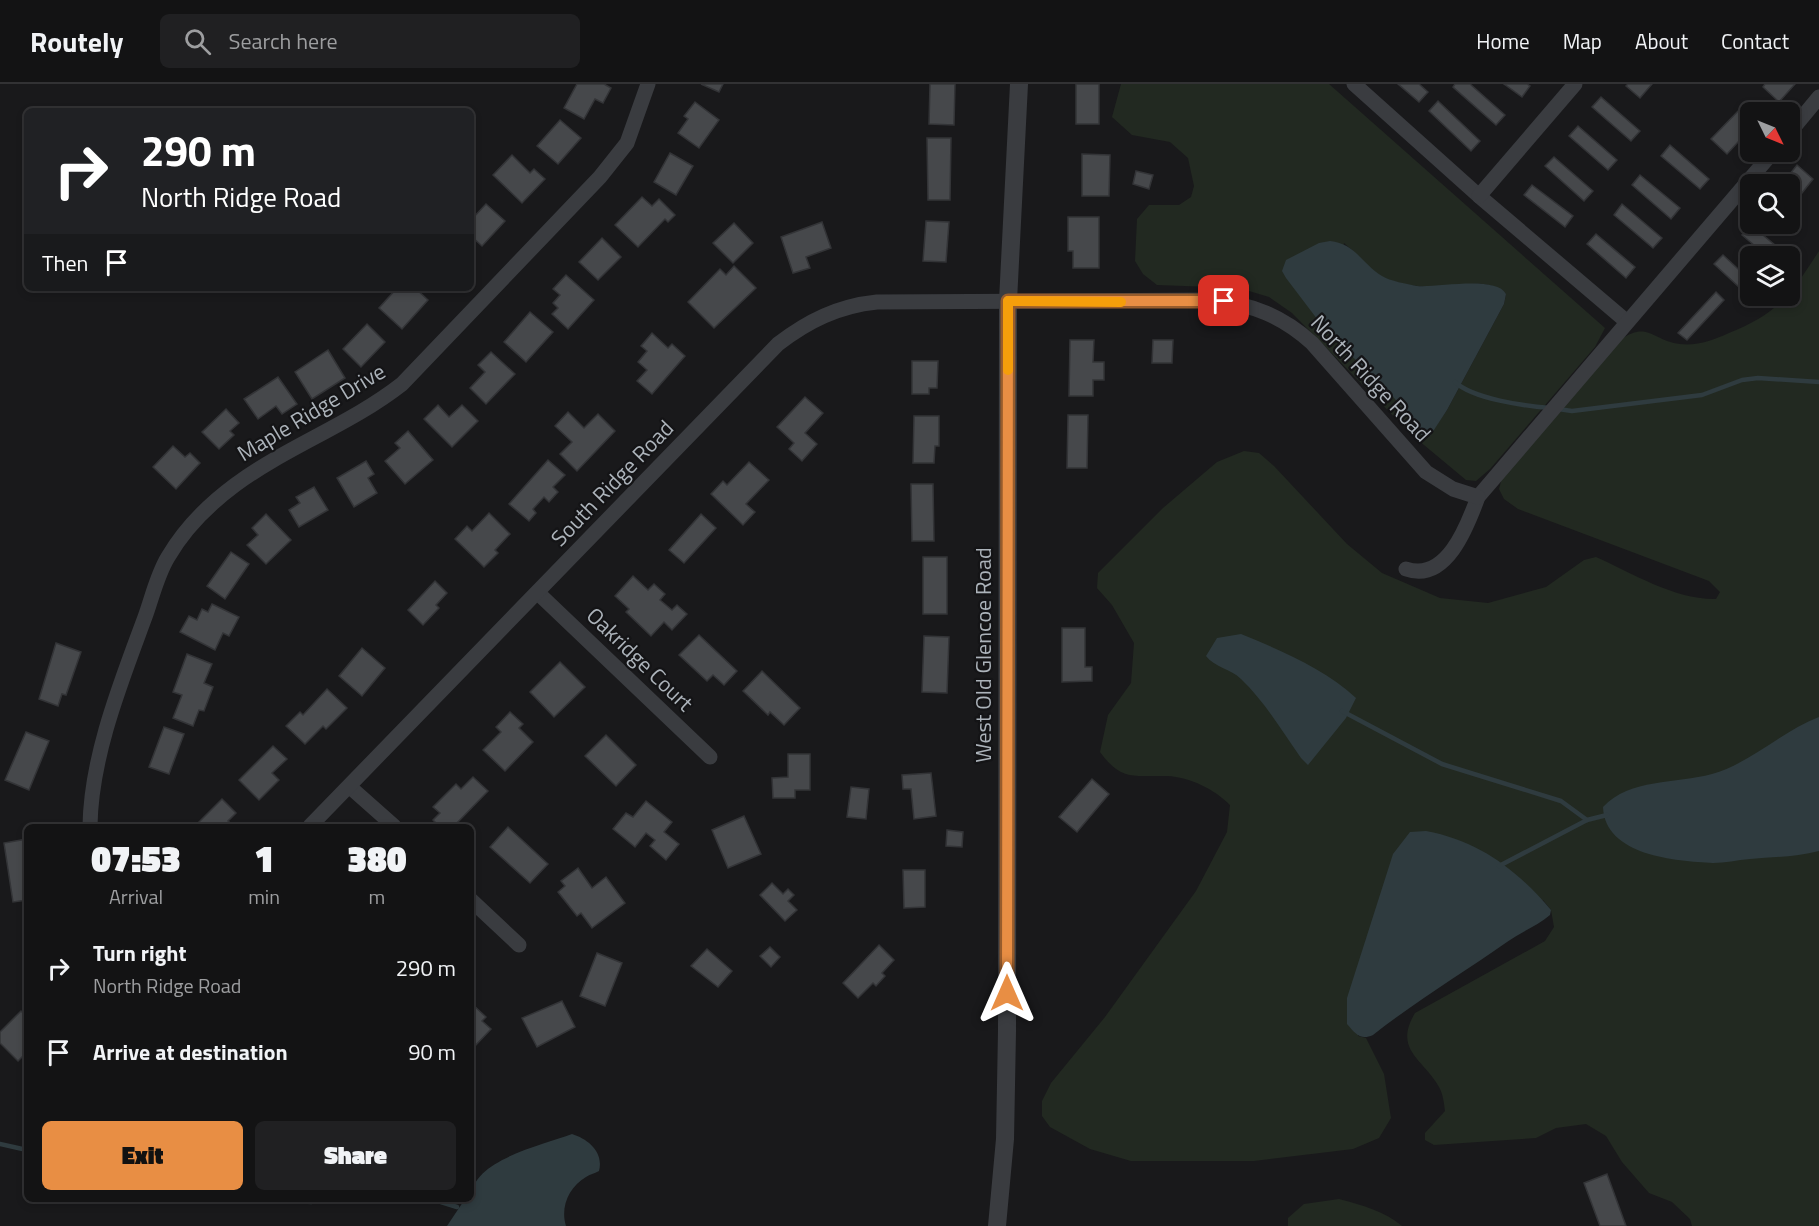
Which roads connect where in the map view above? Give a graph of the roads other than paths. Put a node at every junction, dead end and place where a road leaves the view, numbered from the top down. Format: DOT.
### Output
graph roads {
  1 [pos="648,84"];
  2 [pos="1019,84"];
  3 [pos="1354,84"];
  4 [pos="1575,84"];
  5 [pos="1819,97"];
  6 [pos="1800,120"];
  7 [pos="1764,162"];
  8 [pos="1479,196"];
  9 [pos="1008,301"];
  10 [pos="1626,321"];
  11 [pos="1478,497"];
  12 [pos="1406,569"];
  13 [pos="538,593"];
  14 [pos="710,757"];
  15 [pos="350,787"];
  16 [pos="90,824"];
  17 [pos="312,824"];
  18 [pos="392,824"];
  19 [pos="474,903"];
  20 [pos="519,945"];
  21 [pos="998,1226"];
  1 -- 16 [label="street, Maple Ridge Drive"];
  2 -- 9 [label="street, West Old Glencoe Road"];
  3 -- 8 [label="street"];
  4 -- 8 [label="street"];
  5 -- 6 [label="street"];
  7 -- 10 [label="street"];
  8 -- 10 [label="street"];
  9 -- 11 [label="street, North Ridge Road"];
  9 -- 13 [label="street, South Ridge Road"];
  9 -- 21 [label="street, West Old Glencoe Road"];
  10 -- 11 [label="street"];
  11 -- 12 [label="street"];
  13 -- 14 [label="street, Oakridge Court"];
  13 -- 15 [label="street, South Ridge Road"];
  15 -- 17 [label="street, South Ridge Road"];
  15 -- 18 [label="street"];
  19 -- 20 [label="street"];
}
